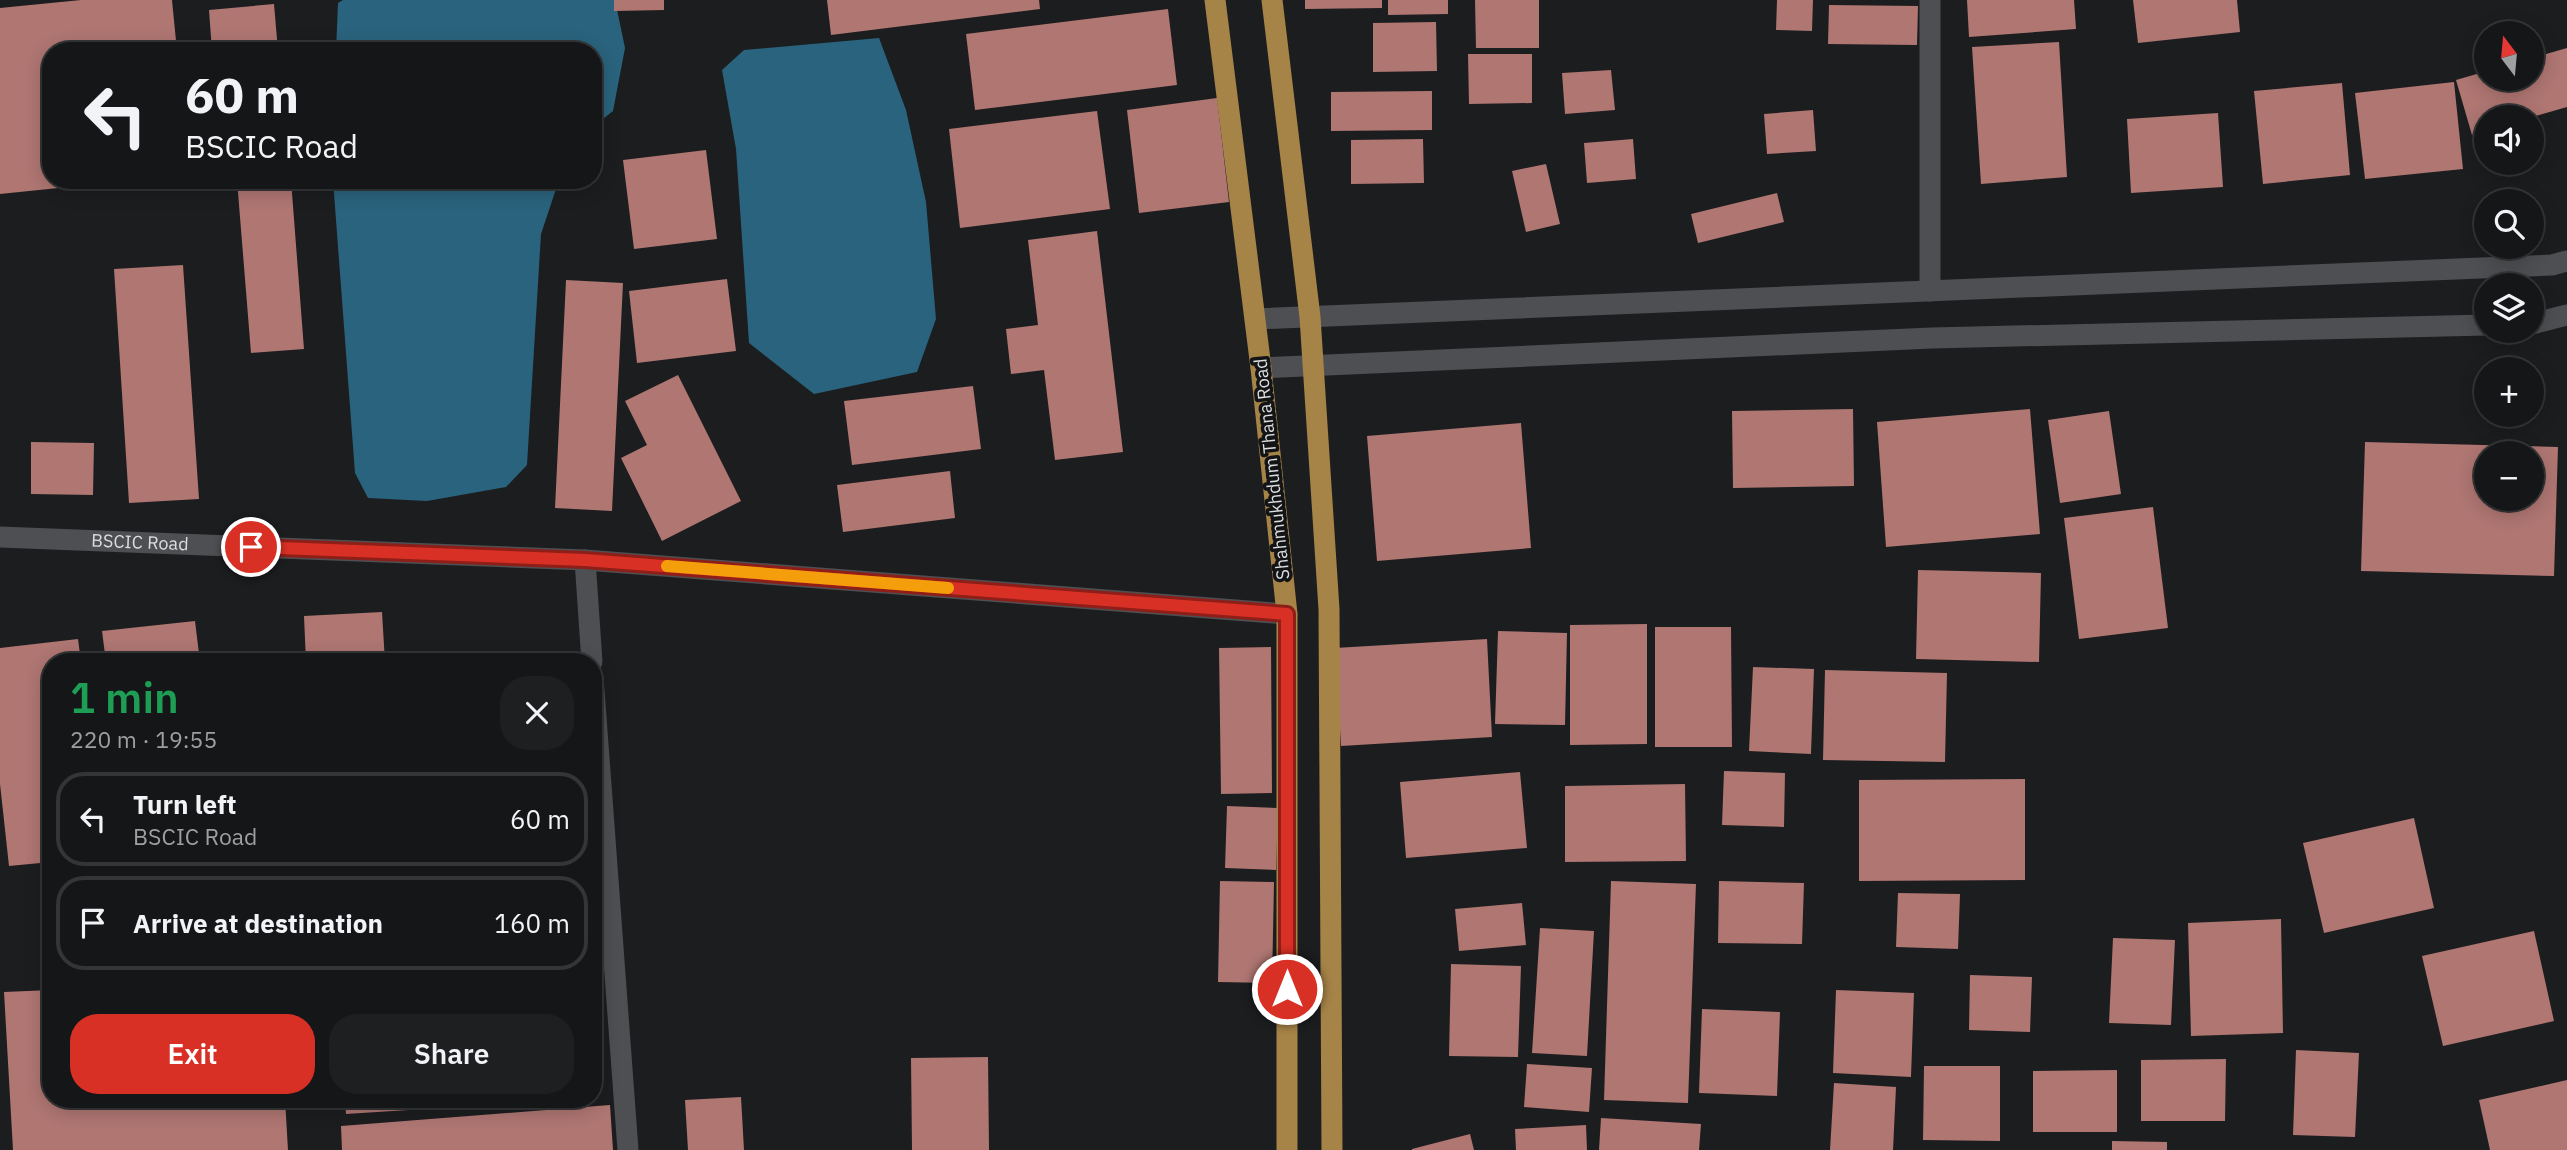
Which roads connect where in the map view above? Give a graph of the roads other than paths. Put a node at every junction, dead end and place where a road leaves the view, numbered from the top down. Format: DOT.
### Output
graph roads {
  1 [pos="1215,0"];
  2 [pos="1272,0"];
  3 [pos="1930,0"];
  4 [pos="2567,261"];
  5 [pos="1930,291"];
  6 [pos="2567,315"];
  7 [pos="1310,317"];
  8 [pos="1255,319"];
  9 [pos="2544,321"];
  10 [pos="2474,325"];
  11 [pos="1314,366"];
  12 [pos="1261,368"];
  13 [pos="0,537"];
  14 [pos="585,560"];
  15 [pos="1287,614"];
  16 [pos="591,653"];
  17 [pos="602,799"];
  18 [pos="628,1150"];
  19 [pos="1287,1150"];
  20 [pos="1332,1150"];
  1 -- 8 [label="main road, Shahmukhdum Thana Road"];
  2 -- 7 [label="main road"];
  3 -- 5 [label="street"];
  4 -- 5 [label="street"];
  5 -- 7 [label="street"];
  6 -- 9 [label="street"];
  7 -- 8 [label="street"];
  7 -- 11 [label="main road"];
  8 -- 12 [label="main road, Shahmukhdum Thana Road"];
  10 -- 11 [label="street"];
  11 -- 12 [label="street"];
  11 -- 20 [label="main road"];
  12 -- 15 [label="main road, Shahmukhdum Thana Road"];
  13 -- 14 [label="street, BSCIC Road"];
  14 -- 15 [label="street, BSCIC Road"];
  14 -- 16 [label="street"];
  15 -- 19 [label="main road, Shahmukhdum Thana Road"];
  17 -- 18 [label="street"];
}
